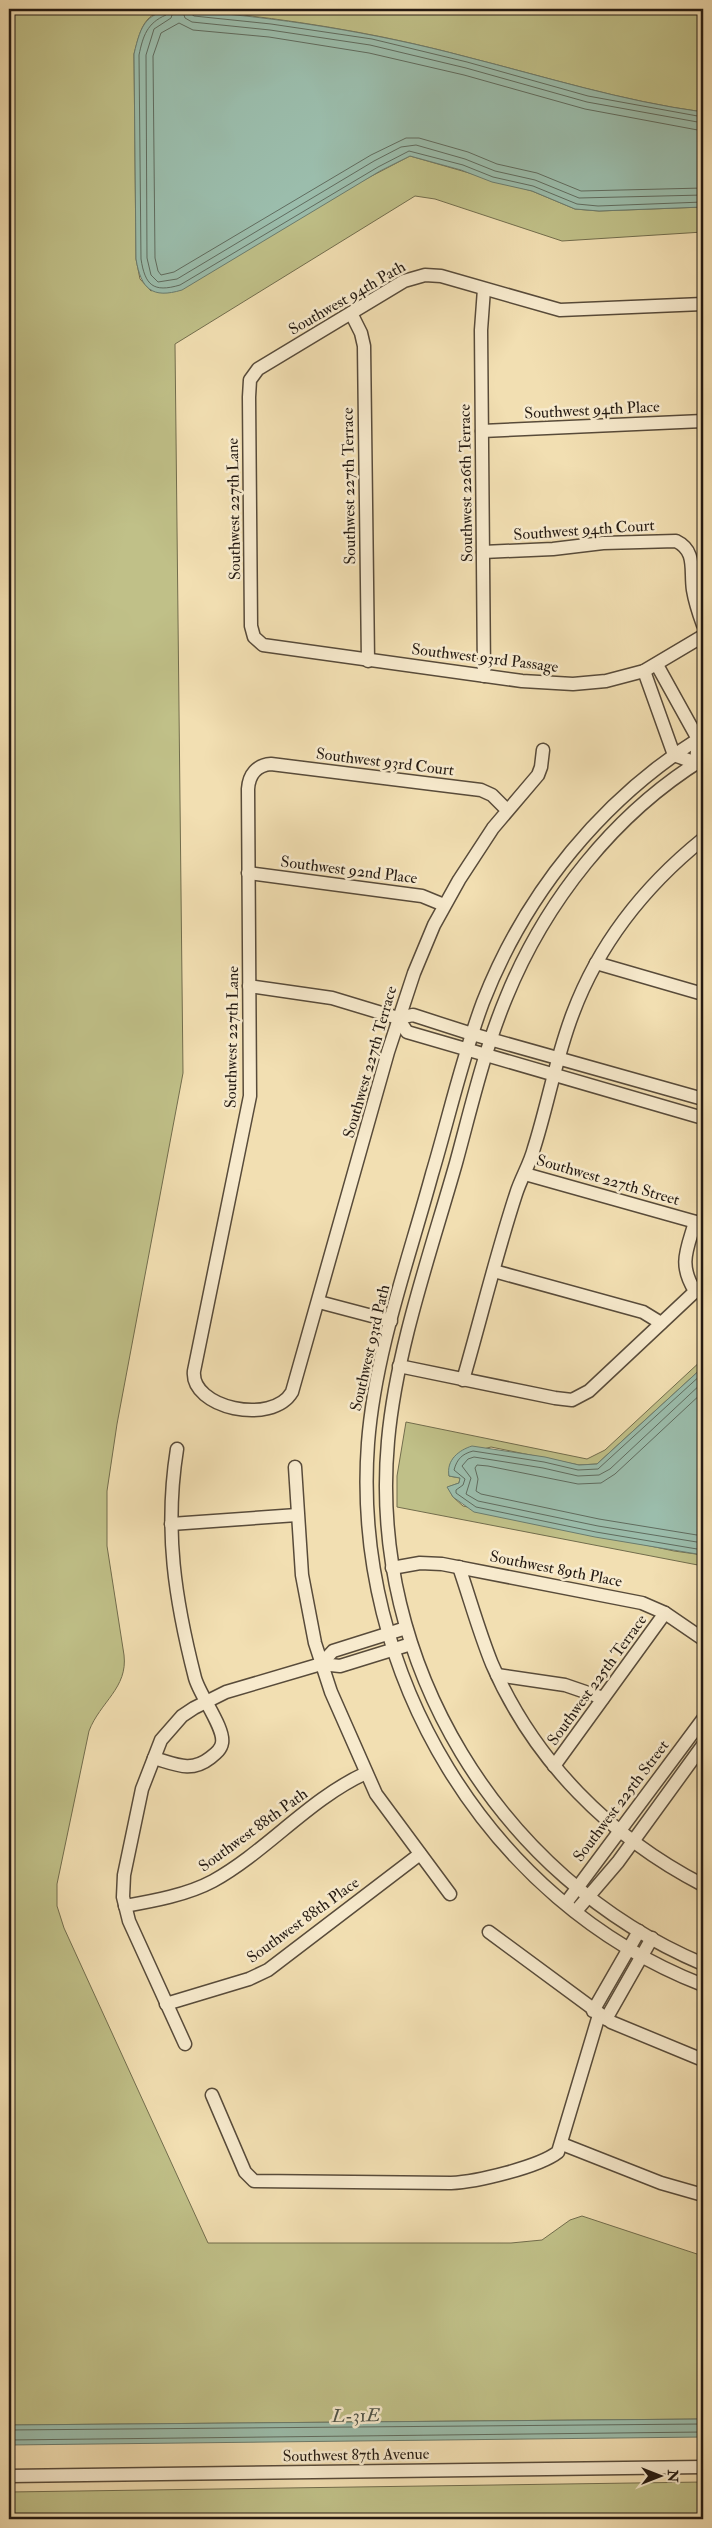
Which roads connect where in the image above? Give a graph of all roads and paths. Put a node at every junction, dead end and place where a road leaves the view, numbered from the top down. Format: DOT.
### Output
graph roads {
  1 [pos="484,289"];
  2 [pos="703,304"];
  3 [pos="351,313"];
  4 [pos="251,377"];
  5 [pos="703,421"];
  6 [pos="482,431"];
  7 [pos="483,552"];
  8 [pos="703,625"];
  9 [pos="703,636"];
  10 [pos="256,639"];
  11 [pos="368,661"];
  12 [pos="657,665"];
  13 [pos="644,671"];
  14 [pos="484,676"];
  15 [pos="701,737"];
  16 [pos="543,750"];
  17 [pos="674,755"];
  18 [pos="701,765"];
  19 [pos="254,772"];
  20 [pos="507,810"];
  21 [pos="703,840"];
  22 [pos="248,873"];
  23 [pos="444,905"];
  24 [pos="596,963"];
  25 [pos="249,986"];
  26 [pos="703,994"];
  27 [pos="398,1018"];
  28 [pos="472,1034"];
  29 [pos="491,1039"];
  30 [pos="467,1051"];
  31 [pos="486,1056"];
  32 [pos="559,1059"];
  33 [pos="554,1076"];
  34 [pos="703,1099"];
  35 [pos="703,1118"];
  36 [pos="525,1174"];
  37 [pos="699,1223"];
  38 [pos="494,1271"];
  39 [pos="699,1288"];
  40 [pos="319,1302"];
  41 [pos="391,1321"];
  42 [pos="661,1323"];
  43 [pos="399,1366"];
  44 [pos="463,1380"];
  45 [pos="279,1406"];
  46 [pos="177,1449"];
  47 [pos="295,1467"];
  48 [pos="297,1515"];
  49 [pos="170,1524"];
  50 [pos="459,1567"];
  51 [pos="392,1568"];
  52 [pos="666,1613"];
  53 [pos="406,1628"];
  54 [pos="387,1634"];
  55 [pos="703,1638"];
  56 [pos="411,1644"];
  57 [pos="392,1650"];
  58 [pos="321,1664"];
  59 [pos="497,1675"];
  60 [pos="603,1698"];
  61 [pos="204,1702"];
  62 [pos="703,1719"];
  63 [pos="703,1745"];
  64 [pos="154,1758"];
  65 [pos="554,1766"];
  66 [pos="366,1774"];
  67 [pos="619,1831"];
  68 [pos="634,1842"];
  69 [pos="420,1854"];
  70 [pos="703,1884"];
  71 [pos="576,1887"];
  72 [pos="450,1894"];
  73 [pos="589,1897"];
  74 [pos="566,1903"];
  75 [pos="125,1906"];
  76 [pos="576,1911"];
  77 [pos="639,1931"];
  78 [pos="489,1932"];
  79 [pos="652,1938"];
  80 [pos="630,1948"];
  81 [pos="643,1956"];
  82 [pos="703,1964"];
  83 [pos="703,1984"];
  84 [pos="166,2004"];
  85 [pos="599,2015"];
  86 [pos="185,2044"];
  87 [pos="703,2060"];
  88 [pos="212,2096"];
  89 [pos="562,2144"];
  90 [pos="703,2195"];
  91 [pos="703,2466"];
  92 [pos="9,2476"];
  1 -- 2 [label="street, Southwest 94th Path"];
  1 -- 3 [label="street, Southwest 94th Path"];
  1 -- 6 [label="street, Southwest 226th Terrace"];
  3 -- 4 [label="street, Southwest 94th Path"];
  3 -- 11 [label="street, Southwest 227th Terrace"];
  4 -- 10 [label="street, Southwest 227th Lane"];
  5 -- 6 [label="street, Southwest 94th Place"];
  6 -- 7 [label="street, Southwest 226th Terrace"];
  7 -- 8 [label="street, Southwest 94th Court"];
  7 -- 14 [label="street, Southwest 226th Terrace"];
  9 -- 12 [label="street, Southwest 93rd Passage"];
  10 -- 11 [label="street, Southwest 93rd Passage"];
  11 -- 14 [label="street, Southwest 93rd Passage"];
  12 -- 13 [label="street, Southwest 93rd Passage"];
  12 -- 15 [label="street"];
  13 -- 14 [label="street, Southwest 93rd Passage"];
  13 -- 17 [label="street"];
  15 -- 17 [label="street, Southwest 93rd Path"];
  15 -- 18 [label="street"];
  16 -- 20 [label="street, Southwest 227th Terrace"];
  17 -- 18 [label="street"];
  17 -- 28 [label="street, Southwest 93rd Path"];
  18 -- 29 [label="street, Southwest 93rd Path"];
  19 -- 20 [label="street, Southwest 93rd Court"];
  19 -- 22 [label="street, Southwest 227th Lane"];
  20 -- 23 [label="street, Southwest 227th Terrace"];
  21 -- 24 [label="street"];
  22 -- 23 [label="street, Southwest 92nd Place"];
  22 -- 25 [label="street, Southwest 227th Lane"];
  23 -- 27 [label="street, Southwest 227th Terrace"];
  24 -- 26 [label="street"];
  24 -- 32 [label="street"];
  25 -- 27 [label="street"];
  25 -- 45 [label="street, Southwest 227th Lane"];
  27 -- 28 [label="street"];
  27 -- 30 [label="street"];
  27 -- 40 [label="street, Southwest 227th Terrace"];
  28 -- 29 [label="street"];
  28 -- 30 [label="street, Southwest 93rd Path"];
  29 -- 31 [label="street, Southwest 93rd Path"];
  29 -- 32 [label="street"];
  30 -- 31 [label="street"];
  30 -- 41 [label="street, Southwest 93rd Path"];
  31 -- 33 [label="street"];
  31 -- 43 [label="street, Southwest 93rd Path"];
  32 -- 33 [label="street"];
  32 -- 34 [label="street"];
  33 -- 35 [label="street"];
  33 -- 36 [label="street"];
  36 -- 37 [label="street, Southwest 227th Street"];
  36 -- 38 [label="street, Southwest 227th Street"];
  37 -- 39 [label="street, Southwest 227th Street"];
  38 -- 42 [label="street"];
  38 -- 44 [label="street, Southwest 227th Street"];
  39 -- 42 [label="street, Southwest 227th Street"];
  40 -- 41 [label="street"];
  40 -- 45 [label="street, Southwest 227th Terrace"];
  41 -- 54 [label="street, Southwest 93rd Path"];
  42 -- 44 [label="street, Southwest 227th Street"];
  43 -- 44 [label="street, Southwest 227th Street"];
  43 -- 51 [label="street, Southwest 93rd Path"];
  46 -- 49 [label="street"];
  47 -- 48 [label="street"];
  48 -- 49 [label="street"];
  48 -- 58 [label="street"];
  49 -- 61 [label="street"];
  50 -- 51 [label="street, Southwest 89th Place"];
  50 -- 52 [label="street, Southwest 89th Place"];
  50 -- 59 [label="street"];
  51 -- 53 [label="street, Southwest 93rd Path"];
  52 -- 55 [label="street, Southwest 89th Place"];
  52 -- 60 [label="street, Southwest 225th Terrace"];
  53 -- 54 [label="street"];
  53 -- 56 [label="street, Southwest 93rd Path"];
  54 -- 57 [label="street, Southwest 93rd Path"];
  54 -- 58 [label="street"];
  56 -- 57 [label="street"];
  56 -- 71 [label="street, Southwest 93rd Path"];
  57 -- 58 [label="street"];
  57 -- 74 [label="street, Southwest 93rd Path"];
  58 -- 61 [label="street"];
  58 -- 66 [label="street"];
  59 -- 60 [label="street"];
  59 -- 65 [label="street"];
  60 -- 65 [label="street, Southwest 225th Terrace"];
  61 -- 64 [label="street"];
  61 -- 64 [label="street"];
  62 -- 67 [label="street, Southwest 225th Street"];
  63 -- 68 [label="street, Southwest 225th Street"];
  64 -- 75 [label="street"];
  65 -- 67 [label="street"];
  66 -- 69 [label="street"];
  66 -- 75 [label="street, Southwest 88th Path"];
  67 -- 68 [label="street"];
  67 -- 71 [label="street, Southwest 225th Street"];
  68 -- 70 [label="street"];
  68 -- 73 [label="street, Southwest 225th Street"];
  69 -- 72 [label="street"];
  69 -- 84 [label="street, Southwest 88th Place"];
  71 -- 73 [label="street, Southwest 93rd Path"];
  71 -- 74 [label="street, Southwest 225th Street"];
  73 -- 76 [label="street, Southwest 225th Street"];
  73 -- 77 [label="street, Southwest 93rd Path"];
  74 -- 76 [label="street, Southwest 93rd Path"];
  75 -- 84 [label="street"];
  76 -- 80 [label="street, Southwest 93rd Path"];
  77 -- 79 [label="street, Southwest 93rd Path"];
  77 -- 80 [label="street"];
  78 -- 85 [label="street"];
  79 -- 81 [label="street"];
  79 -- 82 [label="street, Southwest 93rd Path"];
  80 -- 81 [label="street, Southwest 93rd Path"];
  80 -- 85 [label="street"];
  81 -- 83 [label="street, Southwest 93rd Path"];
  81 -- 85 [label="street"];
  84 -- 86 [label="street"];
  85 -- 87 [label="street"];
  85 -- 89 [label="street"];
  88 -- 89 [label="street"];
  89 -- 90 [label="street"];
  91 -- 92 [label="street, Southwest 87th Avenue"];
}
